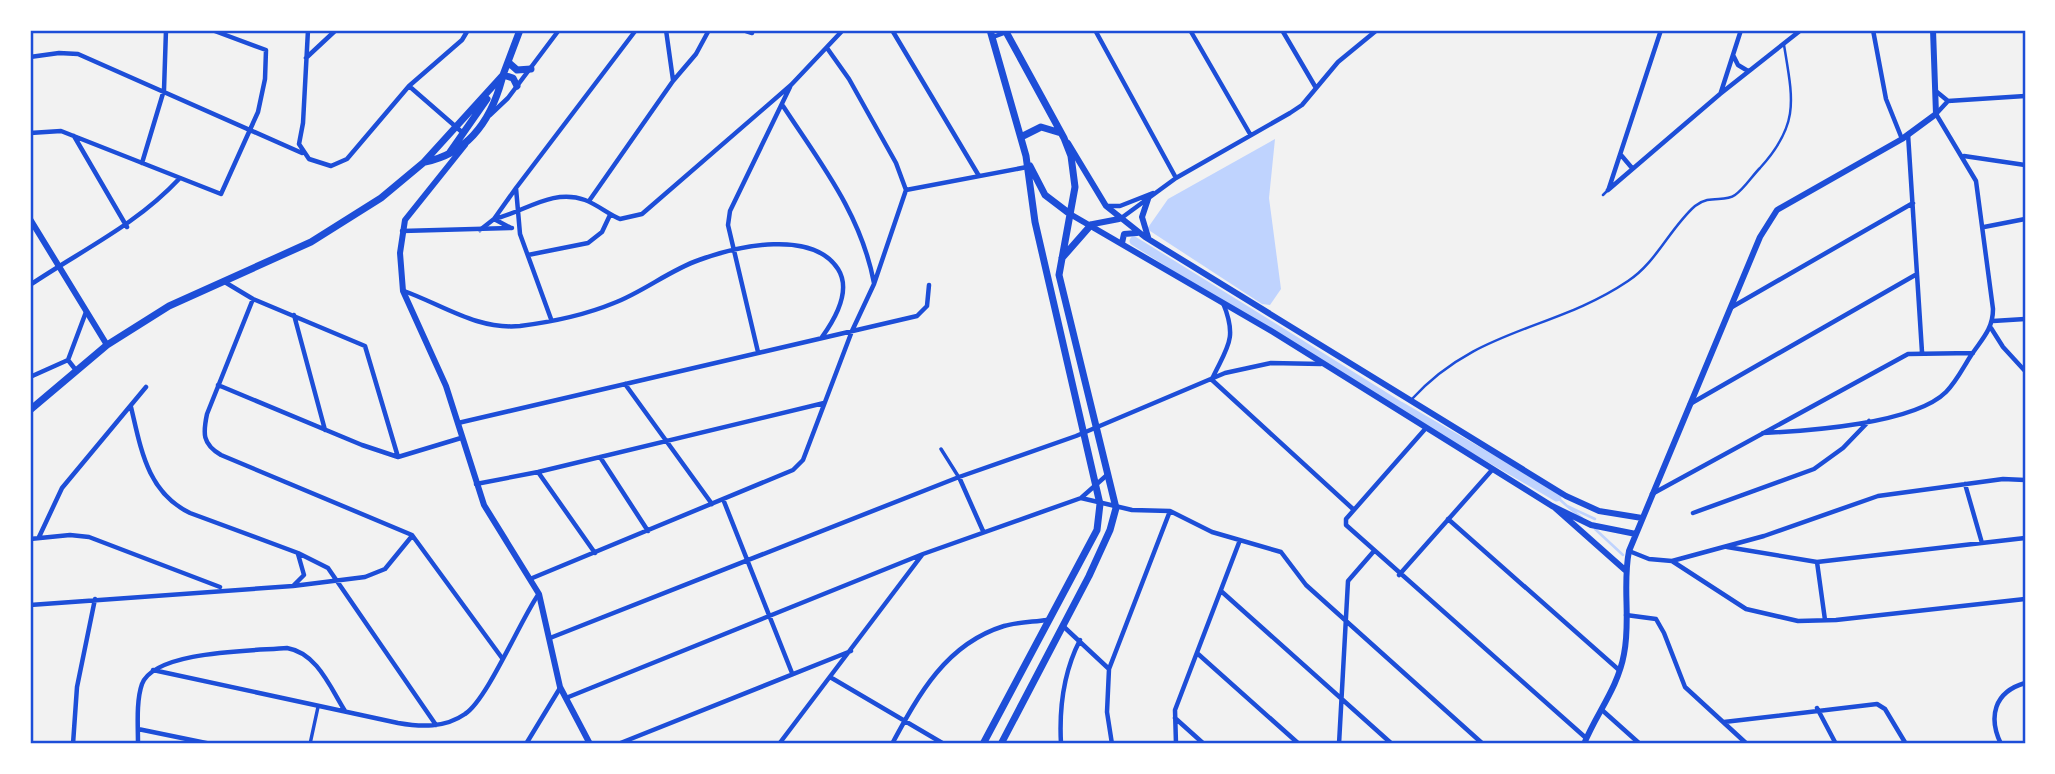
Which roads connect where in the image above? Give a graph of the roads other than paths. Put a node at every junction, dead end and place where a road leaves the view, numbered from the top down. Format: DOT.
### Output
graph roads {
  1 [pos="166,30"];
  2 [pos="212,30"];
  3 [pos="308,30"];
  4 [pos="336,30"];
  5 [pos="468,30"];
  6 [pos="520,30"];
  7 [pos="559,30"];
  8 [pos="636,30"];
  9 [pos="666,30"];
  10 [pos="709,30"];
  11 [pos="743,30"];
  12 [pos="843,30"];
  13 [pos="892,30"];
  14 [pos="1095,30"];
  15 [pos="1190,30"];
  16 [pos="1282,30"];
  17 [pos="1377,30"];
  18 [pos="1661,30"];
  19 [pos="1741,30"];
  20 [pos="1801,30"];
  21 [pos="1873,30"];
  22 [pos="1933,30"];
  23 [pos="1008,31"];
  24 [pos="752,33"];
  25 [pos="991,33"];
  26 [pos="1784,45"];
  27 [pos="827,48"];
  28 [pos="1733,54"];
  29 [pos="30,57"];
  30 [pos="306,58"];
  31 [pos="509,63"];
  32 [pos="531,69"];
  33 [pos="1749,71"];
  34 [pos="503,75"];
  35 [pos="673,81"];
  36 [pos="792,85"];
  37 [pos="409,86"];
  38 [pos="517,86"];
  39 [pos="1316,88"];
  40 [pos="164,90"];
  41 [pos="1937,92"];
  42 [pos="1720,94"];
  43 [pos="2025,96"];
  44 [pos="1948,101"];
  45 [pos="782,106"];
  46 [pos="1936,114"];
  47 [pos="489,116"];
  48 [pos="458,126"];
  49 [pos="251,128"];
  50 [pos="30,133"];
  51 [pos="464,134"];
  52 [pos="1250,134"];
  53 [pos="73,136"];
  54 [pos="1063,136"];
  55 [pos="1905,136"];
  56 [pos="1021,137"];
  57 [pos="465,145"];
  58 [pos="302,153"];
  59 [pos="450,153"];
  60 [pos="1620,155"];
  61 [pos="1026,156"];
  62 [pos="1963,156"];
  63 [pos="142,163"];
  64 [pos="423,163"];
  65 [pos="2025,165"];
  66 [pos="1027,167"];
  67 [pos="1632,169"];
  68 [pos="439,175"];
  69 [pos="979,176"];
  70 [pos="1177,178"];
  71 [pos="180,179"];
  72 [pos="516,188"];
  73 [pos="1160,189"];
  74 [pos="906,190"];
  75 [pos="1608,190"];
  76 [pos="1603,195"];
  77 [pos="1148,199"];
  78 [pos="589,201"];
  79 [pos="1913,203"];
  80 [pos="1106,206"];
  81 [pos="520,208"];
  82 [pos="1070,214"];
  83 [pos="610,215"];
  84 [pos="30,219"];
  85 [pos="494,219"];
  86 [pos="1119,219"];
  87 [pos="2025,219"];
  88 [pos="1091,225"];
  89 [pos="127,227"];
  90 [pos="1984,227"];
  91 [pos="512,229"];
  92 [pos="480,230"];
  93 [pos="401,231"];
  94 [pos="520,234"];
  95 [pos="1147,238"];
  96 [pos="1123,243"];
  97 [pos="736,251"];
  98 [pos="528,255"];
  99 [pos="1059,261"];
  100 [pos="58,266"];
  101 [pos="1917,274"];
  102 [pos="222,280"];
  103 [pos="874,284"];
  104 [pos="30,285"];
  105 [pos="929,285"];
  106 [pos="403,291"];
  107 [pos="253,299"];
  108 [pos="1223,302"];
  109 [pos="1732,307"];
  110 [pos="86,312"];
  111 [pos="294,314"];
  112 [pos="551,319"];
  113 [pos="2025,319"];
  114 [pos="1993,321"];
  115 [pos="1991,328"];
  116 [pos="852,331"];
  117 [pos="822,337"];
  118 [pos="107,345"];
  119 [pos="758,352"];
  120 [pos="1922,352"];
  121 [pos="1973,353"];
  122 [pos="68,359"];
  123 [pos="1321,364"];
  124 [pos="75,369"];
  125 [pos="2025,370"];
  126 [pos="30,377"];
  127 [pos="1211,379"];
  128 [pos="625,384"];
  129 [pos="218,385"];
  130 [pos="146,387"];
  131 [pos="1410,401"];
  132 [pos="824,403"];
  133 [pos="1689,405"];
  134 [pos="131,407"];
  135 [pos="30,410"];
  136 [pos="1870,420"];
  137 [pos="457,423"];
  138 [pos="1096,427"];
  139 [pos="1426,428"];
  140 [pos="325,430"];
  141 [pos="1085,432"];
  142 [pos="1763,433"];
  143 [pos="461,438"];
  144 [pos="665,440"];
  145 [pos="941,449"];
  146 [pos="398,457"];
  147 [pos="600,457"];
  148 [pos="1492,470"];
  149 [pos="538,472"];
  150 [pos="1107,475"];
  151 [pos="959,477"];
  152 [pos="2025,480"];
  153 [pos="475,484"];
  154 [pos="1965,484"];
  155 [pos="1097,485"];
  156 [pos="1651,495"];
  157 [pos="1081,498"];
  158 [pos="723,499"];
  159 [pos="1100,503"];
  160 [pos="712,504"];
  161 [pos="1552,506"];
  162 [pos="1116,508"];
  163 [pos="1354,510"];
  164 [pos="1170,511"];
  165 [pos="1693,513"];
  166 [pos="1642,518"];
  167 [pos="1448,519"];
  168 [pos="648,531"];
  169 [pos="983,531"];
  170 [pos="1636,534"];
  171 [pos="412,536"];
  172 [pos="39,537"];
  173 [pos="2025,538"];
  174 [pos="30,539"];
  175 [pos="1240,540"];
  176 [pos="1982,543"];
  177 [pos="1726,547"];
  178 [pos="1374,551"];
  179 [pos="1629,551"];
  180 [pos="298,553"];
  181 [pos="595,553"];
  182 [pos="923,554"];
  183 [pos="748,560"];
  184 [pos="1672,561"];
  185 [pos="1817,562"];
  186 [pos="1626,570"];
  187 [pos="1399,575"];
  188 [pos="337,578"];
  189 [pos="530,579"];
  190 [pos="293,586"];
  191 [pos="224,589"];
  192 [pos="1221,591"];
  193 [pos="539,594"];
  194 [pos="95,599"];
  195 [pos="2025,599"];
  196 [pos="30,605"];
  197 [pos="1626,615"];
  198 [pos="771,617"];
  199 [pos="1047,620"];
  200 [pos="1825,620"];
  201 [pos="1345,621"];
  202 [pos="1063,626"];
  203 [pos="551,638"];
  204 [pos="1080,640"];
  205 [pos="850,651"];
  206 [pos="1197,652"];
  207 [pos="502,658"];
  208 [pos="1109,669"];
  209 [pos="153,670"];
  210 [pos="1620,671"];
  211 [pos="792,673"];
  212 [pos="830,677"];
  213 [pos="2025,682"];
  214 [pos="561,687"];
  215 [pos="565,698"];
  216 [pos="1341,699"];
  217 [pos="318,707"];
  218 [pos="1817,709"];
  219 [pos="1602,710"];
  220 [pos="346,712"];
  221 [pos="1175,718"];
  222 [pos="905,720"];
  223 [pos="1724,722"];
  224 [pos="436,725"];
  225 [pos="138,729"];
  226 [pos="1585,741"];
  227 [pos="73,744"];
  228 [pos="138,744"];
  229 [pos="211,744"];
  230 [pos="310,744"];
  231 [pos="526,744"];
  232 [pos="590,744"];
  233 [pos="618,744"];
  234 [pos="779,744"];
  235 [pos="892,744"];
  236 [pos="944,744"];
  237 [pos="983,744"];
  238 [pos="1001,744"];
  239 [pos="1061,744"];
  240 [pos="1112,744"];
  241 [pos="1176,744"];
  242 [pos="1204,744"];
  243 [pos="1299,744"];
  244 [pos="1339,744"];
  245 [pos="1392,744"];
  246 [pos="1483,744"];
  247 [pos="1640,744"];
  248 [pos="1747,744"];
  249 [pos="1836,744"];
  250 [pos="1906,744"];
  251 [pos="2001,744"];
  1 -- 40 [label="street"];
  2 -- 49 [label="street"];
  3 -- 30 [label="street"];
  4 -- 30 [label="street"];
  5 -- 37 [label="street"];
  6 -- 31 [label="main road"];
  7 -- 32 [label="street"];
  8 -- 72 [label="street"];
  9 -- 35 [label="street"];
  10 -- 35 [label="street"];
  11 -- 24 [label="street"];
  12 -- 27 [label="street"];
  13 -- 69 [label="street"];
  14 -- 70 [label="street"];
  15 -- 52 [label="street"];
  16 -- 39 [label="street"];
  17 -- 39 [label="street"];
  18 -- 60 [label="street"];
  19 -- 28 [label="street"];
  20 -- 26 [label="street"];
  21 -- 55 [label="street"];
  22 -- 41 [label="street"];
  23 -- 25 [label="street"];
  23 -- 54 [label="main road"];
  25 -- 56 [label="main road"];
  26 -- 33 [label="street"];
  26 -- 131 [label="lane"];
  27 -- 36 [label="street"];
  27 -- 74 [label="street"];
  28 -- 33 [label="street"];
  28 -- 42 [label="street"];
  29 -- 40 [label="street"];
  30 -- 58 [label="street"];
  31 -- 32 [label="main road"];
  31 -- 34 [label="main road"];
  32 -- 38 [label="street"];
  33 -- 42 [label="street"];
  34 -- 38 [label="main road"];
  34 -- 47 [label="main road"];
  34 -- 48 [label="main road"];
  34 -- 51 [label="main road"];
  35 -- 78 [label="street"];
  36 -- 45 [label="street"];
  36 -- 83 [label="street"];
  37 -- 48 [label="street"];
  37 -- 58 [label="street"];
  38 -- 47 [label="street"];
  39 -- 52 [label="street"];
  40 -- 49 [label="street"];
  40 -- 63 [label="street"];
  41 -- 44 [label="street"];
  41 -- 46 [label="street"];
  42 -- 67 [label="street"];
  43 -- 44 [label="street"];
  44 -- 46 [label="street"];
  45 -- 97 [label="street"];
  45 -- 103 [label="street"];
  46 -- 55 [label="street"];
  46 -- 62 [label="street"];
  47 -- 57 [label="main road"];
  48 -- 51 [label="street"];
  48 -- 64 [label="main road"];
  49 -- 58 [label="street"];
  49 -- 71 [label="street"];
  50 -- 53 [label="street"];
  51 -- 59 [label="main road"];
  52 -- 70 [label="street"];
  53 -- 63 [label="street"];
  53 -- 89 [label="street"];
  54 -- 56 [label="main road"];
  54 -- 80 [label="street"];
  54 -- 82 [label="main road"];
  55 -- 79 [label="street"];
  55 -- 109 [label="street"];
  56 -- 61 [label="main road"];
  57 -- 59 [label="main road"];
  57 -- 68 [label="street"];
  59 -- 64 [label="main road"];
  59 -- 68 [label="street"];
  60 -- 67 [label="street"];
  60 -- 75 [label="street"];
  61 -- 66 [label="main road"];
  61 -- 82 [label="main road"];
  62 -- 65 [label="street"];
  62 -- 90 [label="street"];
  63 -- 71 [label="street"];
  64 -- 102 [label="main road"];
  66 -- 69 [label="street"];
  66 -- 141 [label="main road"];
  67 -- 75 [label="street"];
  68 -- 93 [label="street"];
  69 -- 74 [label="street"];
  70 -- 73 [label="street"];
  71 -- 89 [label="street"];
  72 -- 81 [label="street"];
  72 -- 85 [label="street"];
  73 -- 77 [label="street"];
  73 -- 80 [label="street"];
  74 -- 103 [label="street"];
  75 -- 76 [label="lane"];
  77 -- 86 [label="street"];
  77 -- 95 [label="street"];
  78 -- 81 [label="street"];
  78 -- 83 [label="street"];
  79 -- 101 [label="street"];
  79 -- 109 [label="street"];
  80 -- 86 [label="street"];
  81 -- 85 [label="street"];
  81 -- 94 [label="street"];
  82 -- 88 [label="street"];
  82 -- 99 [label="main road"];
  83 -- 98 [label="street"];
  84 -- 100 [label="street"];
  85 -- 91 [label="street"];
  85 -- 92 [label="street"];
  86 -- 88 [label="street"];
  86 -- 95 [label="street"];
  87 -- 90 [label="street"];
  88 -- 96 [label="street"];
  88 -- 99 [label="main road"];
  89 -- 100 [label="street"];
  90 -- 114 [label="street"];
  91 -- 92 [label="street"];
  91 -- 94 [label="street"];
  92 -- 93 [label="street"];
  93 -- 106 [label="street"];
  94 -- 98 [label="street"];
  95 -- 96 [label="street"];
  95 -- 131 [label="street"];
  96 -- 108 [label="street"];
  97 -- 112 [label="street"];
  97 -- 117 [label="street"];
  97 -- 119 [label="street"];
  98 -- 112 [label="street"];
  99 -- 138 [label="main road"];
  100 -- 104 [label="street"];
  100 -- 110 [label="street"];
  101 -- 120 [label="street"];
  101 -- 133 [label="street"];
  102 -- 107 [label="street"];
  102 -- 118 [label="main road"];
  103 -- 116 [label="street"];
  105 -- 116 [label="street"];
  106 -- 112 [label="street"];
  106 -- 137 [label="street"];
  107 -- 111 [label="street"];
  107 -- 129 [label="street"];
  108 -- 123 [label="street"];
  108 -- 127 [label="street"];
  109 -- 133 [label="street"];
  110 -- 118 [label="street"];
  110 -- 122 [label="street"];
  111 -- 140 [label="street"];
  111 -- 146 [label="street"];
  113 -- 114 [label="street"];
  114 -- 115 [label="street"];
  115 -- 121 [label="street"];
  115 -- 125 [label="street"];
  116 -- 117 [label="street"];
  116 -- 132 [label="street"];
  117 -- 119 [label="street"];
  118 -- 124 [label="main road"];
  119 -- 128 [label="street"];
  120 -- 121 [label="street"];
  120 -- 142 [label="street"];
  121 -- 136 [label="street"];
  122 -- 124 [label="street"];
  122 -- 126 [label="street"];
  123 -- 127 [label="street"];
  123 -- 139 [label="street"];
  124 -- 135 [label="main road"];
  127 -- 138 [label="street"];
  127 -- 163 [label="street"];
  128 -- 137 [label="street"];
  128 -- 144 [label="street"];
  129 -- 140 [label="street"];
  129 -- 171 [label="street"];
  130 -- 134 [label="street"];
  131 -- 166 [label="street"];
  132 -- 144 [label="street"];
  132 -- 158 [label="street"];
  133 -- 156 [label="street"];
  134 -- 172 [label="street"];
  134 -- 180 [label="street"];
  136 -- 142 [label="street"];
  136 -- 165 [label="street"];
  137 -- 143 [label="street"];
  138 -- 141 [label="street"];
  138 -- 150 [label="main road"];
  139 -- 148 [label="street"];
  139 -- 163 [label="street"];
  140 -- 146 [label="street"];
  141 -- 151 [label="street"];
  141 -- 155 [label="main road"];
  142 -- 156 [label="street"];
  143 -- 146 [label="street"];
  143 -- 153 [label="street"];
  144 -- 147 [label="street"];
  144 -- 160 [label="street"];
  145 -- 151 [label="street"];
  147 -- 149 [label="street"];
  147 -- 168 [label="street"];
  148 -- 161 [label="street"];
  148 -- 167 [label="street"];
  149 -- 153 [label="street"];
  149 -- 181 [label="street"];
  150 -- 155 [label="street"];
  150 -- 162 [label="main road"];
  151 -- 169 [label="street"];
  151 -- 183 [label="street"];
  152 -- 154 [label="street"];
  153 -- 189 [label="street"];
  154 -- 176 [label="street"];
  154 -- 177 [label="street"];
  155 -- 157 [label="street"];
  155 -- 159 [label="main road"];
  156 -- 166 [label="street"];
  157 -- 159 [label="street"];
  157 -- 169 [label="street"];
  158 -- 160 [label="street"];
  158 -- 183 [label="street"];
  159 -- 162 [label="street"];
  159 -- 199 [label="main road"];
  160 -- 168 [label="street"];
  161 -- 170 [label="street"];
  161 -- 186 [label="street"];
  162 -- 164 [label="street"];
  162 -- 202 [label="main road"];
  163 -- 178 [label="street"];
  164 -- 175 [label="street"];
  164 -- 208 [label="street"];
  166 -- 170 [label="street"];
  167 -- 187 [label="street"];
  167 -- 210 [label="street"];
  168 -- 181 [label="street"];
  169 -- 182 [label="street"];
  170 -- 179 [label="street"];
  171 -- 188 [label="street"];
  171 -- 207 [label="street"];
  172 -- 174 [label="street"];
  172 -- 191 [label="street"];
  173 -- 176 [label="street"];
  175 -- 192 [label="street"];
  175 -- 201 [label="street"];
  176 -- 185 [label="street"];
  177 -- 184 [label="street"];
  177 -- 185 [label="street"];
  178 -- 187 [label="street"];
  178 -- 201 [label="street"];
  179 -- 184 [label="street"];
  179 -- 186 [label="street"];
  180 -- 188 [label="street"];
  180 -- 190 [label="street"];
  181 -- 189 [label="street"];
  182 -- 198 [label="street"];
  182 -- 205 [label="street"];
  183 -- 198 [label="street"];
  183 -- 203 [label="street"];
  184 -- 200 [label="street"];
  185 -- 200 [label="street"];
  186 -- 197 [label="street"];
  187 -- 226 [label="street"];
  188 -- 190 [label="street"];
  188 -- 224 [label="street"];
  189 -- 193 [label="street"];
  190 -- 191 [label="street"];
  191 -- 194 [label="street"];
  192 -- 206 [label="street"];
  192 -- 216 [label="street"];
  193 -- 203 [label="street"];
  193 -- 207 [label="street"];
  194 -- 196 [label="street"];
  194 -- 227 [label="street"];
  195 -- 200 [label="street"];
  197 -- 210 [label="street"];
  197 -- 223 [label="street"];
  198 -- 211 [label="street"];
  198 -- 215 [label="street"];
  199 -- 222 [label="street"];
  199 -- 237 [label="main road"];
  201 -- 216 [label="street"];
  201 -- 246 [label="street"];
  202 -- 204 [label="street"];
  202 -- 238 [label="main road"];
  203 -- 214 [label="street"];
  204 -- 208 [label="street"];
  204 -- 239 [label="street"];
  205 -- 211 [label="street"];
  205 -- 212 [label="street"];
  206 -- 221 [label="street"];
  206 -- 243 [label="street"];
  207 -- 224 [label="street"];
  208 -- 240 [label="street"];
  209 -- 217 [label="street"];
  209 -- 220 [label="street"];
  209 -- 225 [label="street"];
  210 -- 219 [label="street"];
  211 -- 233 [label="street"];
  212 -- 222 [label="street"];
  212 -- 234 [label="street"];
  213 -- 251 [label="street"];
  214 -- 215 [label="street"];
  214 -- 231 [label="street"];
  215 -- 232 [label="street"];
  216 -- 244 [label="street"];
  216 -- 245 [label="street"];
  217 -- 220 [label="street"];
  217 -- 230 [label="street"];
  218 -- 223 [label="street"];
  218 -- 249 [label="street"];
  218 -- 250 [label="street"];
  219 -- 226 [label="street"];
  219 -- 247 [label="street"];
  220 -- 224 [label="street"];
  221 -- 241 [label="street"];
  221 -- 242 [label="street"];
  222 -- 235 [label="street"];
  222 -- 236 [label="street"];
  223 -- 248 [label="street"];
  225 -- 228 [label="street"];
  225 -- 229 [label="street"];
}
